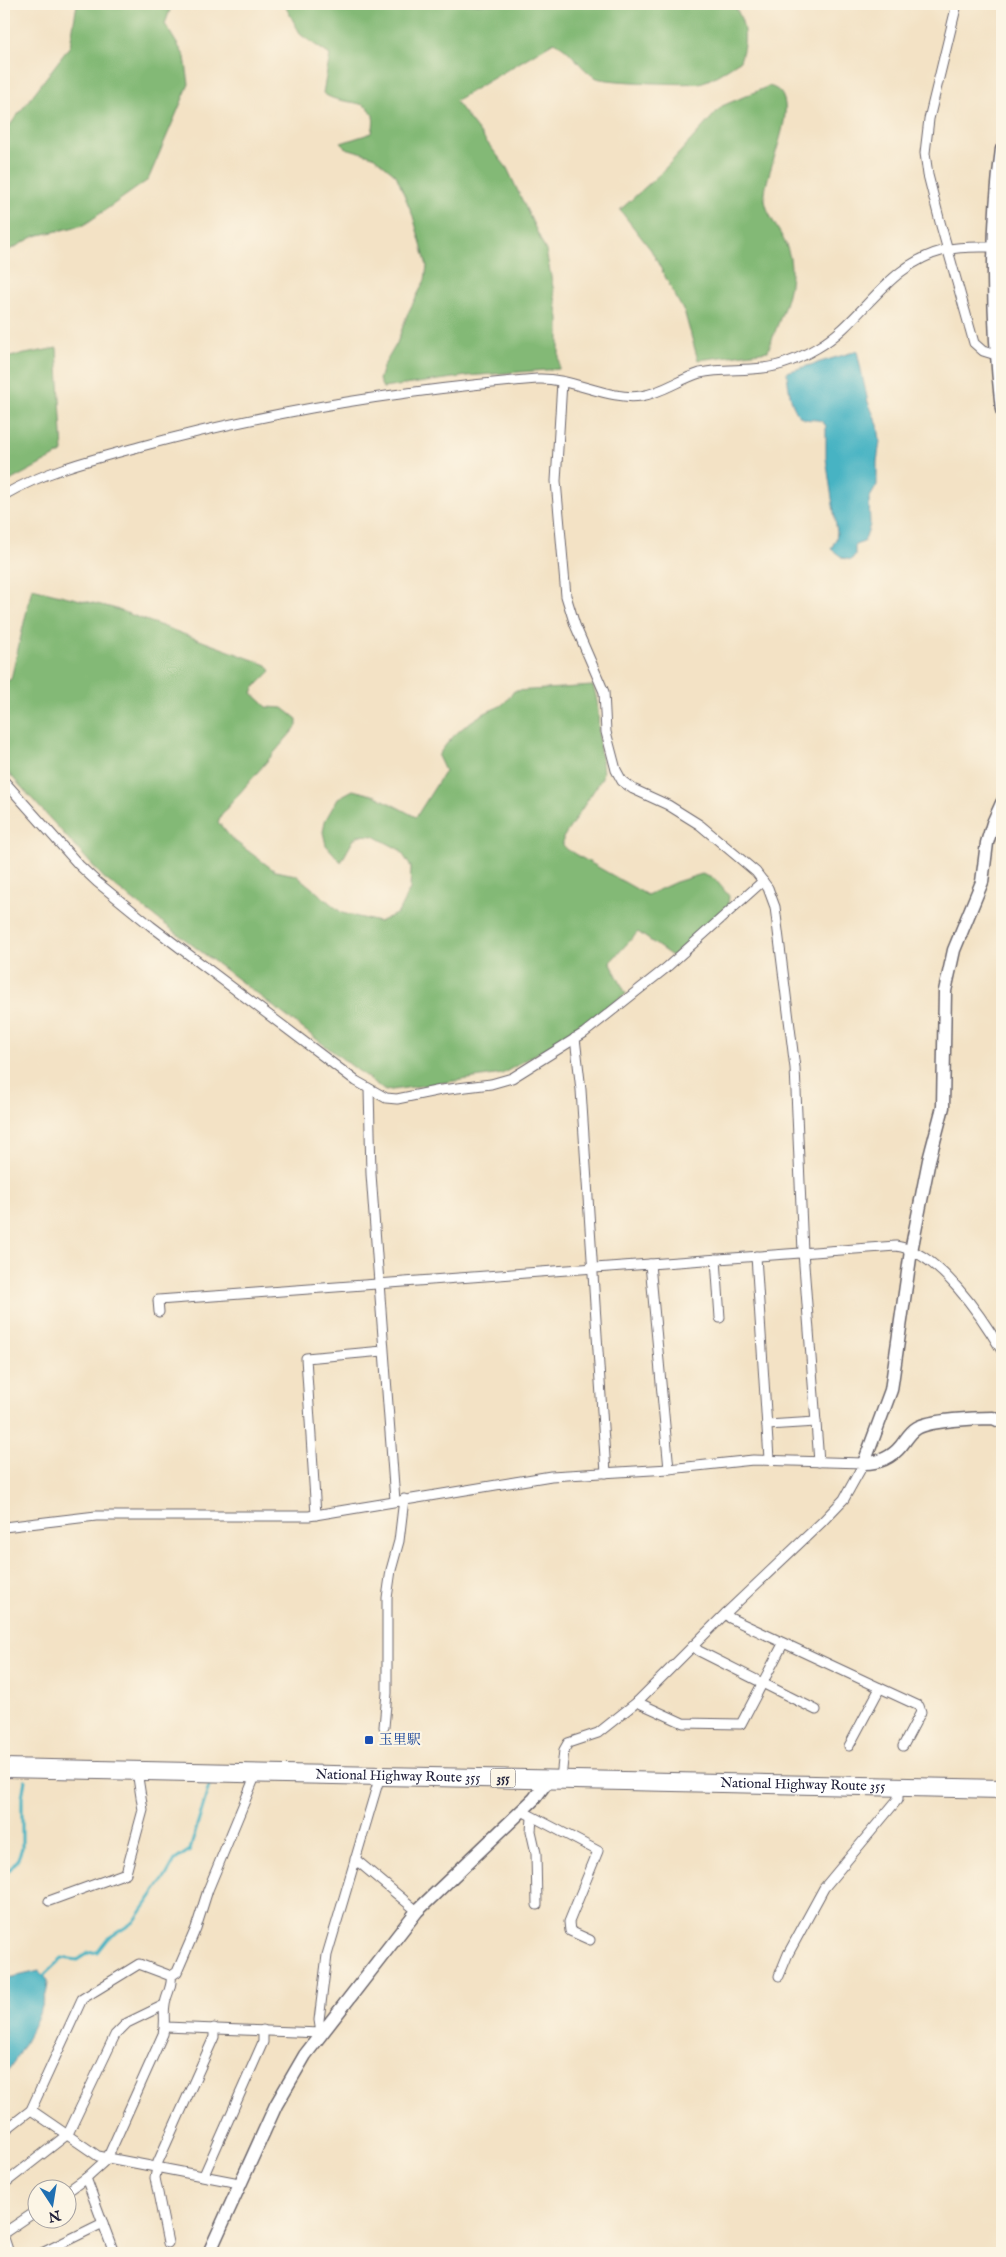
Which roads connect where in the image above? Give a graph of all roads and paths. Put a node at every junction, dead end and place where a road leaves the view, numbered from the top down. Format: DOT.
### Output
graph roads {
  1 [pos="957,4"];
  2 [pos="1002,148"];
  3 [pos="992,247"];
  4 [pos="947,249"];
  5 [pos="996,355"];
  6 [pos="562,382"];
  7 [pos="1002,410"];
  8 [pos="4,496"];
  9 [pos="4,781"];
  10 [pos="1002,802"];
  11 [pos="762,881"];
  12 [pos="575,1038"];
  13 [pos="369,1089"];
  14 [pos="912,1251"];
  15 [pos="804,1252"];
  16 [pos="756,1256"];
  17 [pos="716,1259"];
  18 [pos="650,1264"];
  19 [pos="592,1268"];
  20 [pos="379,1284"];
  21 [pos="159,1312"];
  22 [pos="720,1318"];
  23 [pos="383,1351"];
  24 [pos="1002,1351"];
  25 [pos="816,1422"];
  26 [pos="1002,1422"];
  27 [pos="767,1425"];
  28 [pos="769,1459"];
  29 [pos="819,1462"];
  30 [pos="864,1463"];
  31 [pos="669,1470"];
  32 [pos="606,1473"];
  33 [pos="400,1500"];
  34 [pos="316,1515"];
  35 [pos="4,1526"];
  36 [pos="726,1614"];
  37 [pos="783,1644"];
  38 [pos="693,1646"];
  39 [pos="762,1683"];
  40 [pos="880,1688"];
  41 [pos="637,1702"];
  42 [pos="816,1710"];
  43 [pos="384,1727"];
  44 [pos="849,1746"];
  45 [pos="902,1746"];
  46 [pos="4,1768"];
  47 [pos="137,1771"];
  48 [pos="256,1774"];
  49 [pos="380,1776"];
  50 [pos="555,1779"];
  51 [pos="898,1787"];
  52 [pos="1002,1789"];
  53 [pos="527,1814"];
  54 [pos="355,1858"];
  55 [pos="49,1901"];
  56 [pos="537,1905"];
  57 [pos="417,1911"];
  58 [pos="590,1940"];
  59 [pos="171,1976"];
  60 [pos="779,1976"];
  61 [pos="164,2005"];
  62 [pos="165,2027"];
  63 [pos="214,2028"];
  64 [pos="263,2030"];
  65 [pos="320,2034"];
  66 [pos="31,2110"];
  67 [pos="4,2131"];
  68 [pos="68,2134"];
  69 [pos="107,2158"];
  70 [pos="157,2168"];
  71 [pos="204,2175"];
  72 [pos="86,2178"];
  73 [pos="239,2183"];
  74 [pos="4,2184"];
  75 [pos="78,2184"];
  76 [pos="28,2216"];
  77 [pos="103,2223"];
  78 [pos="4,2232"];
  79 [pos="4,2238"];
  80 [pos="168,2243"];
  81 [pos="9,2253"];
  82 [pos="42,2253"];
  83 [pos="114,2253"];
  84 [pos="208,2253"];
  1 -- 4 [label="street"];
  2 -- 3 [label="street"];
  3 -- 4 [label="street"];
  3 -- 5 [label="street"];
  4 -- 5 [label="street"];
  4 -- 6 [label="street"];
  5 -- 7 [label="street"];
  6 -- 8 [label="street"];
  6 -- 11 [label="street"];
  9 -- 13 [label="street"];
  10 -- 14 [label="street"];
  11 -- 12 [label="street"];
  11 -- 15 [label="street"];
  12 -- 13 [label="street"];
  12 -- 19 [label="street"];
  13 -- 20 [label="street"];
  14 -- 15 [label="street"];
  14 -- 24 [label="street"];
  14 -- 30 [label="street"];
  15 -- 16 [label="street"];
  15 -- 25 [label="street"];
  16 -- 17 [label="street"];
  16 -- 27 [label="street"];
  17 -- 18 [label="street"];
  17 -- 22 [label="street"];
  18 -- 19 [label="street"];
  18 -- 31 [label="street"];
  19 -- 20 [label="street"];
  19 -- 32 [label="street"];
  20 -- 21 [label="street"];
  20 -- 23 [label="street"];
  23 -- 33 [label="street"];
  23 -- 34 [label="street"];
  25 -- 27 [label="street"];
  25 -- 29 [label="street"];
  26 -- 30 [label="street"];
  27 -- 28 [label="street"];
  28 -- 29 [label="street"];
  28 -- 31 [label="street"];
  29 -- 30 [label="street"];
  30 -- 36 [label="street"];
  31 -- 32 [label="street"];
  32 -- 33 [label="street"];
  33 -- 34 [label="street"];
  33 -- 43 [label="street"];
  34 -- 35 [label="street"];
  36 -- 37 [label="street"];
  36 -- 38 [label="street"];
  37 -- 39 [label="street"];
  37 -- 40 [label="street"];
  38 -- 39 [label="street"];
  38 -- 41 [label="street"];
  39 -- 41 [label="street"];
  39 -- 42 [label="street"];
  40 -- 44 [label="street"];
  40 -- 45 [label="street"];
  41 -- 50 [label="street"];
  46 -- 47 [label="highway, National Highway Route 355 / 355"];
  47 -- 48 [label="highway, National Highway Route 355 / 355"];
  47 -- 55 [label="street"];
  48 -- 49 [label="highway, National Highway Route 355 / 355"];
  48 -- 59 [label="street"];
  49 -- 50 [label="highway, National Highway Route 355 / 355"];
  49 -- 54 [label="street"];
  50 -- 51 [label="highway, National Highway Route 355 / 355"];
  50 -- 53 [label="street"];
  51 -- 52 [label="highway, National Highway Route 355 / 355"];
  51 -- 60 [label="street"];
  53 -- 56 [label="street"];
  53 -- 57 [label="street"];
  53 -- 58 [label="street"];
  54 -- 57 [label="street"];
  54 -- 65 [label="street"];
  57 -- 65 [label="street"];
  59 -- 61 [label="street"];
  59 -- 66 [label="street"];
  61 -- 62 [label="street"];
  61 -- 68 [label="street"];
  62 -- 63 [label="street"];
  62 -- 69 [label="street"];
  63 -- 64 [label="street"];
  63 -- 70 [label="street"];
  64 -- 65 [label="street"];
  64 -- 71 [label="street"];
  65 -- 73 [label="street"];
  66 -- 67 [label="street"];
  66 -- 68 [label="street"];
  68 -- 69 [label="street"];
  68 -- 74 [label="street"];
  69 -- 70 [label="street"];
  69 -- 72 [label="street"];
  70 -- 71 [label="street"];
  70 -- 80 [label="street"];
  71 -- 73 [label="street"];
  72 -- 75 [label="street"];
  72 -- 77 [label="street"];
  73 -- 84 [label="street"];
  76 -- 78 [label="street"];
  77 -- 82 [label="street"];
  77 -- 83 [label="street"];
  79 -- 81 [label="street"];
}
